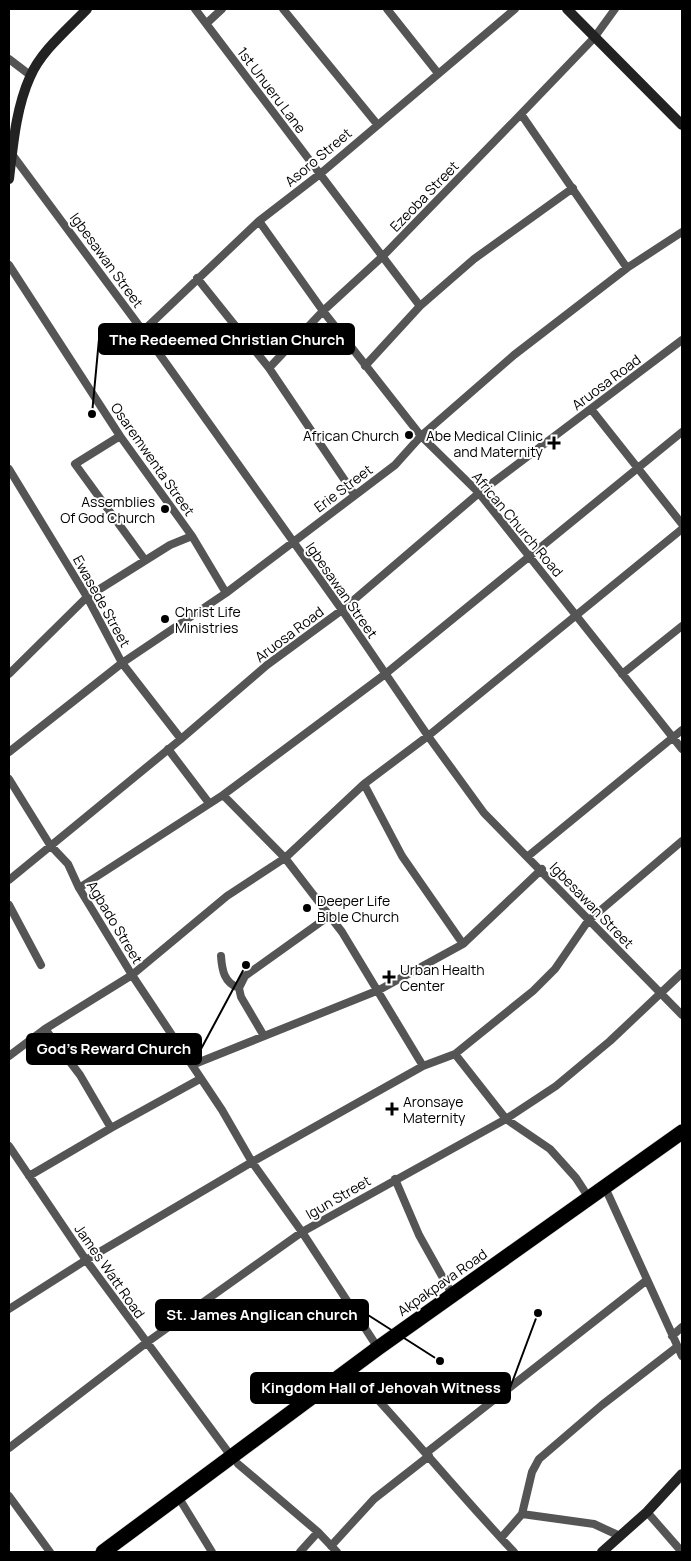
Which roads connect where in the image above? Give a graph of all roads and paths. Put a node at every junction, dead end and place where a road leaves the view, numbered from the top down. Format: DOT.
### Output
graph roads {
  1 [pos="87,9"];
  2 [pos="194,9"];
  3 [pos="222,9"];
  4 [pos="283,9"];
  5 [pos="387,9"];
  6 [pos="515,9"];
  7 [pos="567,9"];
  8 [pos="615,9"];
  9 [pos="207,23"];
  10 [pos="594,38"];
  11 [pos="9,59"];
  12 [pos="437,72"];
  13 [pos="30,75"];
  14 [pos="520,114"];
  15 [pos="377,124"];
  16 [pos="682,125"];
  17 [pos="10,153"];
  18 [pos="320,174"];
  19 [pos="9,179"];
  20 [pos="573,188"];
  21 [pos="259,221"];
  22 [pos="682,232"];
  23 [pos="383,256"];
  24 [pos="9,265"];
  25 [pos="627,268"];
  26 [pos="197,278"];
  27 [pos="420,306"];
  28 [pos="323,311"];
  29 [pos="143,331"];
  30 [pos="682,340"];
  31 [pos="366,366"];
  32 [pos="269,368"];
  33 [pos="591,408"];
  34 [pos="682,432"];
  35 [pos="120,436"];
  36 [pos="421,436"];
  37 [pos="638,467"];
  38 [pos="9,469"];
  39 [pos="354,494"];
  40 [pos="479,494"];
  41 [pos="682,524"];
  42 [pos="682,529"];
  43 [pos="192,536"];
  44 [pos="292,542"];
  45 [pos="528,556"];
  46 [pos="145,560"];
  47 [pos="226,593"];
  48 [pos="87,597"];
  49 [pos="342,610"];
  50 [pos="578,616"];
  51 [pos="682,626"];
  52 [pos="122,662"];
  53 [pos="9,674"];
  54 [pos="384,674"];
  55 [pos="622,674"];
  56 [pos="682,730"];
  57 [pos="428,736"];
  58 [pos="673,738"];
  59 [pos="181,739"];
  60 [pos="168,749"];
  61 [pos="682,749"];
  62 [pos="9,752"];
  63 [pos="9,779"];
  64 [pos="364,784"];
  65 [pos="223,795"];
  66 [pos="209,803"];
  67 [pos="682,841"];
  68 [pos="50,845"];
  69 [pos="527,857"];
  70 [pos="285,858"];
  71 [pos="542,869"];
  72 [pos="9,880"];
  73 [pos="79,888"];
  74 [pos="9,905"];
  75 [pos="330,916"];
  76 [pos="588,921"];
  77 [pos="463,944"];
  78 [pos="221,956"];
  79 [pos="41,965"];
  80 [pos="682,973"];
  81 [pos="132,976"];
  82 [pos="239,988"];
  83 [pos="379,990"];
  84 [pos="660,992"];
  85 [pos="682,1015"];
  86 [pos="45,1029"];
  87 [pos="264,1036"];
  88 [pos="455,1054"];
  89 [pos="9,1056"];
  90 [pos="192,1065"];
  91 [pos="422,1066"];
  92 [pos="200,1079"];
  93 [pos="506,1119"];
  94 [pos="111,1128"];
  95 [pos="682,1132"];
  96 [pos="682,1143"];
  97 [pos="9,1146"];
  98 [pos="252,1162"];
  99 [pos="29,1176"];
  100 [pos="395,1179"];
  101 [pos="608,1194"];
  102 [pos="589,1198"];
  103 [pos="302,1232"];
  104 [pos="86,1260"];
  105 [pos="648,1280"];
  106 [pos="452,1294"];
  107 [pos="9,1309"];
  108 [pos="682,1327"];
  109 [pos="672,1336"];
  110 [pos="146,1344"];
  111 [pos="677,1347"];
  112 [pos="378,1348"];
  113 [pos="682,1356"];
  114 [pos="356,1376"];
  115 [pos="9,1448"];
  116 [pos="427,1454"];
  117 [pos="234,1460"];
  118 [pos="682,1474"];
  119 [pos="9,1496"];
  120 [pos="182,1503"];
  121 [pos="647,1512"];
  122 [pos="522,1514"];
  123 [pos="318,1532"];
  124 [pos="620,1536"];
  125 [pos="501,1538"];
  126 [pos="334,1549"];
  127 [pos="50,1552"];
  128 [pos="103,1552"];
  129 [pos="116,1552"];
  130 [pos="212,1552"];
  131 [pos="300,1552"];
  132 [pos="514,1552"];
  133 [pos="602,1552"];
  134 [pos="682,1552"];
  1 -- 13 [label="street"];
  2 -- 9 [label="street, 1st Unueru Lane"];
  3 -- 9 [label="street"];
  4 -- 15 [label="street"];
  5 -- 12 [label="street"];
  6 -- 12 [label="street, Asoro Street"];
  7 -- 10 [label="street"];
  8 -- 10 [label="street, Ezeoba Street"];
  9 -- 18 [label="street, 1st Unueru Lane"];
  10 -- 14 [label="street, Ezeoba Street"];
  10 -- 16 [label="street"];
  11 -- 13 [label="street"];
  12 -- 15 [label="street, Asoro Street"];
  13 -- 17 [label="street"];
  14 -- 20 [label="street"];
  14 -- 23 [label="street, Ezeoba Street"];
  15 -- 18 [label="street, Asoro Street"];
  17 -- 19 [label="street"];
  17 -- 29 [label="street, Igbesawan Street"];
  18 -- 21 [label="street, Asoro Street"];
  18 -- 23 [label="street, 1st Unueru Lane"];
  20 -- 25 [label="street"];
  20 -- 27 [label="street"];
  21 -- 26 [label="street, Asoro Street"];
  21 -- 28 [label="street, African Church Road"];
  22 -- 25 [label="street, Erie Street"];
  23 -- 27 [label="street, 1st Unueru Lane"];
  23 -- 28 [label="street, Ezeoba Street"];
  24 -- 35 [label="street, Osaremwenta Street"];
  25 -- 36 [label="street, Erie Street"];
  26 -- 29 [label="street, Asoro Street"];
  26 -- 32 [label="street"];
  27 -- 31 [label="street"];
  28 -- 31 [label="street, African Church Road"];
  28 -- 32 [label="street, Ezeoba Street"];
  29 -- 44 [label="street, Igbesawan Street"];
  30 -- 33 [label="street, Aruosa Road"];
  31 -- 36 [label="street, African Church Road"];
  32 -- 39 [label="street"];
  33 -- 37 [label="street"];
  33 -- 40 [label="street, Aruosa Road"];
  34 -- 37 [label="street"];
  35 -- 43 [label="street, Osaremwenta Street"];
  35 -- 46 [label="street"];
  36 -- 39 [label="street, Erie Street"];
  36 -- 40 [label="street, African Church Road"];
  37 -- 41 [label="street"];
  37 -- 45 [label="street"];
  38 -- 48 [label="street, Ewasede Street"];
  39 -- 44 [label="street, Erie Street"];
  40 -- 45 [label="street, African Church Road"];
  40 -- 49 [label="street, Aruosa Road"];
  42 -- 50 [label="street"];
  43 -- 46 [label="street"];
  43 -- 47 [label="street, Osaremwenta Street"];
  44 -- 47 [label="street, Erie Street"];
  44 -- 49 [label="street, Igbesawan Street"];
  45 -- 50 [label="street, African Church Road"];
  45 -- 54 [label="street"];
  46 -- 48 [label="street"];
  47 -- 52 [label="street, Erie Street"];
  48 -- 52 [label="street, Ewasede Street"];
  48 -- 53 [label="street"];
  49 -- 54 [label="street, Igbesawan Street"];
  49 -- 59 [label="street, Aruosa Road"];
  50 -- 55 [label="street, African Church Road"];
  50 -- 57 [label="street"];
  51 -- 55 [label="street"];
  52 -- 59 [label="street, Ewasede Street"];
  52 -- 62 [label="street, Erie Street"];
  54 -- 57 [label="street, Igbesawan Street"];
  54 -- 65 [label="street"];
  55 -- 58 [label="street, African Church Road"];
  56 -- 58 [label="street"];
  57 -- 64 [label="street"];
  57 -- 69 [label="street, Igbesawan Street"];
  58 -- 61 [label="street, African Church Road"];
  58 -- 69 [label="street"];
  59 -- 60 [label="street, Aruosa Road"];
  60 -- 66 [label="street"];
  60 -- 68 [label="street, Aruosa Road"];
  63 -- 68 [label="street, Agbado Street"];
  64 -- 70 [label="street"];
  64 -- 77 [label="street"];
  65 -- 66 [label="street"];
  65 -- 70 [label="street"];
  66 -- 73 [label="street"];
  67 -- 76 [label="street"];
  68 -- 72 [label="street, Aruosa Road"];
  68 -- 73 [label="street, Agbado Street"];
  69 -- 71 [label="street, Igbesawan Street"];
  70 -- 75 [label="street"];
  70 -- 81 [label="street"];
  71 -- 76 [label="street, Igbesawan Street"];
  71 -- 77 [label="street"];
  73 -- 81 [label="street, Agbado Street"];
  74 -- 79 [label="street"];
  75 -- 82 [label="street"];
  75 -- 83 [label="street"];
  76 -- 84 [label="street, Igbesawan Street"];
  76 -- 88 [label="street"];
  77 -- 83 [label="street"];
  78 -- 82 [label="street"];
  80 -- 84 [label="street, Igun Street"];
  81 -- 86 [label="street"];
  81 -- 90 [label="street, Agbado Street"];
  82 -- 87 [label="street"];
  83 -- 87 [label="street"];
  83 -- 91 [label="street"];
  84 -- 85 [label="street, Igbesawan Street"];
  84 -- 93 [label="street, Igun Street"];
  86 -- 89 [label="street"];
  86 -- 94 [label="street"];
  87 -- 90 [label="street"];
  88 -- 91 [label="street"];
  88 -- 93 [label="street"];
  90 -- 92 [label="street, Agbado Street"];
  91 -- 98 [label="street"];
  92 -- 94 [label="street"];
  92 -- 98 [label="street, Agbado Street"];
  93 -- 100 [label="street, Igun Street"];
  93 -- 102 [label="street"];
  94 -- 99 [label="street"];
  95 -- 102 [label="highway, Akpakpava Road"];
  96 -- 101 [label="highway, Akpakpava Road"];
  97 -- 99 [label="street, James Watt Road"];
  98 -- 103 [label="street, Agbado Street"];
  98 -- 104 [label="street"];
  99 -- 104 [label="street, James Watt Road"];
  100 -- 103 [label="street, Igun Street"];
  100 -- 106 [label="street"];
  101 -- 105 [label="street"];
  101 -- 114 [label="highway, Akpakpava Road"];
  102 -- 106 [label="highway, Akpakpava Road"];
  103 -- 110 [label="street, Igun Street"];
  103 -- 112 [label="street, Agbado Street"];
  104 -- 107 [label="street"];
  104 -- 110 [label="street, James Watt Road"];
  105 -- 109 [label="street"];
  105 -- 116 [label="street"];
  106 -- 112 [label="highway, Akpakpava Road"];
  108 -- 109 [label="street"];
  109 -- 111 [label="street"];
  110 -- 115 [label="street, Igun Street"];
  110 -- 117 [label="street, James Watt Road"];
  111 -- 113 [label="street"];
  111 -- 122 [label="street"];
  112 -- 117 [label="highway, Akpakpava Road"];
  114 -- 116 [label="street"];
  114 -- 117 [label="highway, Akpakpava Road"];
  116 -- 125 [label="street"];
  116 -- 126 [label="street"];
  117 -- 120 [label="highway, Akpakpava Road"];
  117 -- 123 [label="street, James Watt Road"];
  117 -- 128 [label="highway, Akpakpava Road"];
  118 -- 121 [label="street"];
  119 -- 127 [label="street"];
  120 -- 129 [label="highway, Akpakpava Road"];
  120 -- 130 [label="street"];
  121 -- 124 [label="street"];
  121 -- 134 [label="street"];
  122 -- 124 [label="street"];
  122 -- 125 [label="street"];
  123 -- 126 [label="street, James Watt Road"];
  123 -- 131 [label="street"];
  124 -- 133 [label="street"];
  125 -- 132 [label="street"];
}
